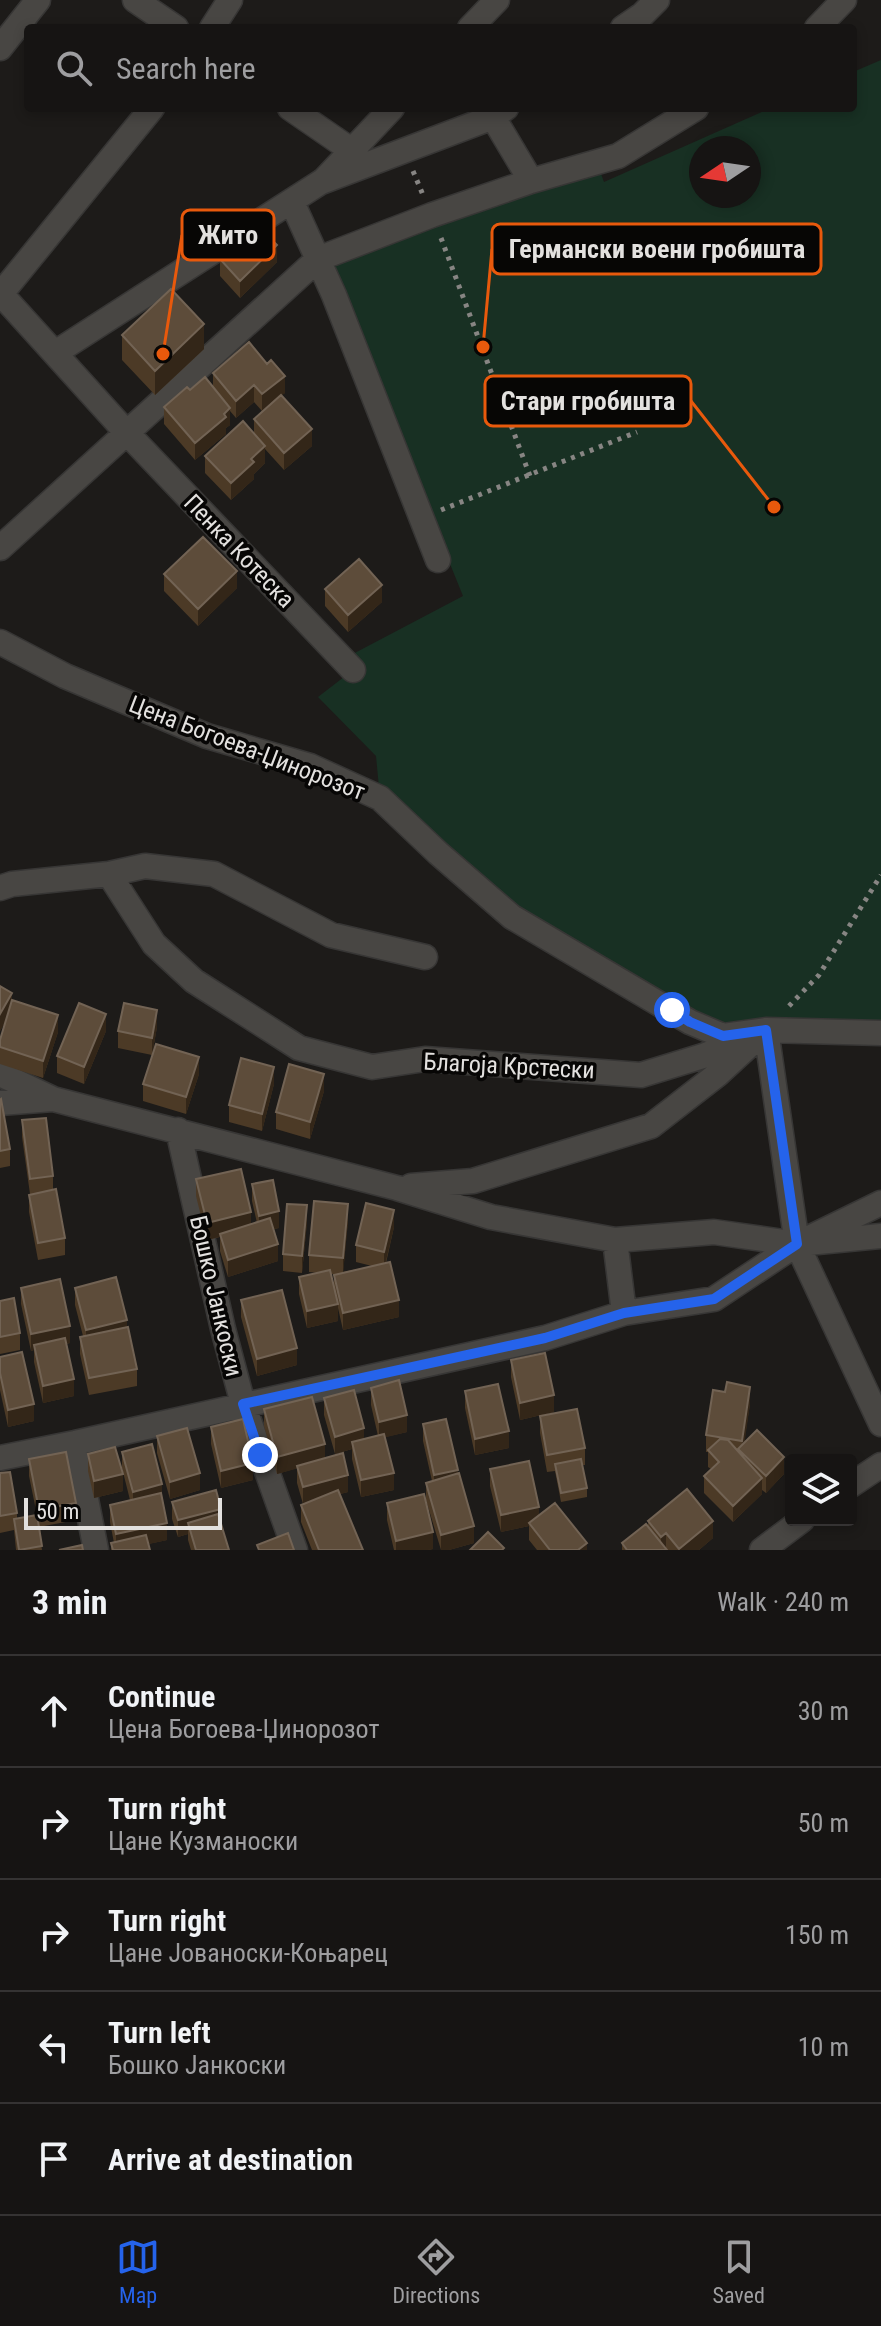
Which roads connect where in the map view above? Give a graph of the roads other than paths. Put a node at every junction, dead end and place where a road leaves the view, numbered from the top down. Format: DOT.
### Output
graph roads {
  1 [pos="38,0"];
  2 [pos="135,0"];
  3 [pos="230,0"];
  4 [pos="497,0"];
  5 [pos="657,0"];
  6 [pos="844,0"];
  7 [pos="170,24"];
  8 [pos="215,24"];
  9 [pos="474,24"];
  10 [pos="629,24"];
  11 [pos="821,24"];
  12 [pos="0,48"];
  13 [pos="149,112"];
  14 [pos="295,112"];
  15 [pos="389,112"];
  16 [pos="690,112"];
  17 [pos="499,113"];
  18 [pos="355,159"];
  19 [pos="531,181"];
  20 [pos="292,202"];
  21 [pos="318,259"];
  22 [pos="0,294"];
  23 [pos="55,353"];
  24 [pos="126,432"];
  25 [pos="0,548"];
  26 [pos="438,560"];
  27 [pos="0,642"];
  28 [pos="353,670"];
  29 [pos="109,874"];
  30 [pos="0,888"];
  31 [pos="425,957"];
  32 [pos="766,1030"];
  33 [pos="881,1033"];
  34 [pos="0,1074"];
  35 [pos="53,1099"];
  36 [pos="0,1103"];
  37 [pos="178,1130"];
  38 [pos="397,1188"];
  39 [pos="881,1203"];
  40 [pos="881,1236"];
  41 [pos="615,1240"];
  42 [pos="797,1244"];
  43 [pos="624,1313"];
  44 [pos="243,1404"];
  45 [pos="881,1424"];
  46 [pos="75,1443"];
  47 [pos="0,1458"];
  48 [pos="881,1465"];
  49 [pos="857,1481"];
  50 [pos="794,1526"];
  51 [pos="96,1550"];
  52 [pos="295,1550"];
  53 [pos="762,1550"];
  1 -- 12 [label="street"];
  2 -- 7 [label="street"];
  3 -- 8 [label="street"];
  4 -- 9 [label="street"];
  5 -- 10 [label="street"];
  6 -- 11 [label="street"];
  13 -- 22 [label="street"];
  14 -- 18 [label="street"];
  15 -- 18 [label="street"];
  16 -- 19 [label="street"];
  17 -- 18 [label="street"];
  17 -- 19 [label="street"];
  18 -- 20 [label="street"];
  19 -- 21 [label="street"];
  20 -- 21 [label="street"];
  20 -- 23 [label="street"];
  21 -- 24 [label="street"];
  21 -- 26 [label="street"];
  22 -- 23 [label="street, Пенка Котеска"];
  23 -- 24 [label="street, Пенка Котеска"];
  24 -- 25 [label="street"];
  24 -- 28 [label="street, Пенка Котеска"];
  27 -- 32 [label="street, Цена Богоева-Џинорозот"];
  29 -- 30 [label="street"];
  29 -- 31 [label="street"];
  29 -- 32 [label="street, Благоја Крстески"];
  32 -- 33 [label="street, Благоја Крстески"];
  32 -- 38 [label="street"];
  32 -- 42 [label="street"];
  34 -- 35 [label="street"];
  35 -- 36 [label="street"];
  35 -- 37 [label="street"];
  37 -- 38 [label="street"];
  37 -- 44 [label="street, Бошко Јанкоски"];
  38 -- 41 [label="street"];
  39 -- 42 [label="street"];
  40 -- 42 [label="street"];
  41 -- 42 [label="street"];
  41 -- 43 [label="street"];
  42 -- 43 [label="street"];
  42 -- 45 [label="street"];
  43 -- 44 [label="street"];
  44 -- 46 [label="street"];
  44 -- 52 [label="street, Бошко Јанкоски"];
  46 -- 47 [label="street"];
  46 -- 51 [label="street"];
  48 -- 49 [label="street"];
  50 -- 53 [label="street"];
}
